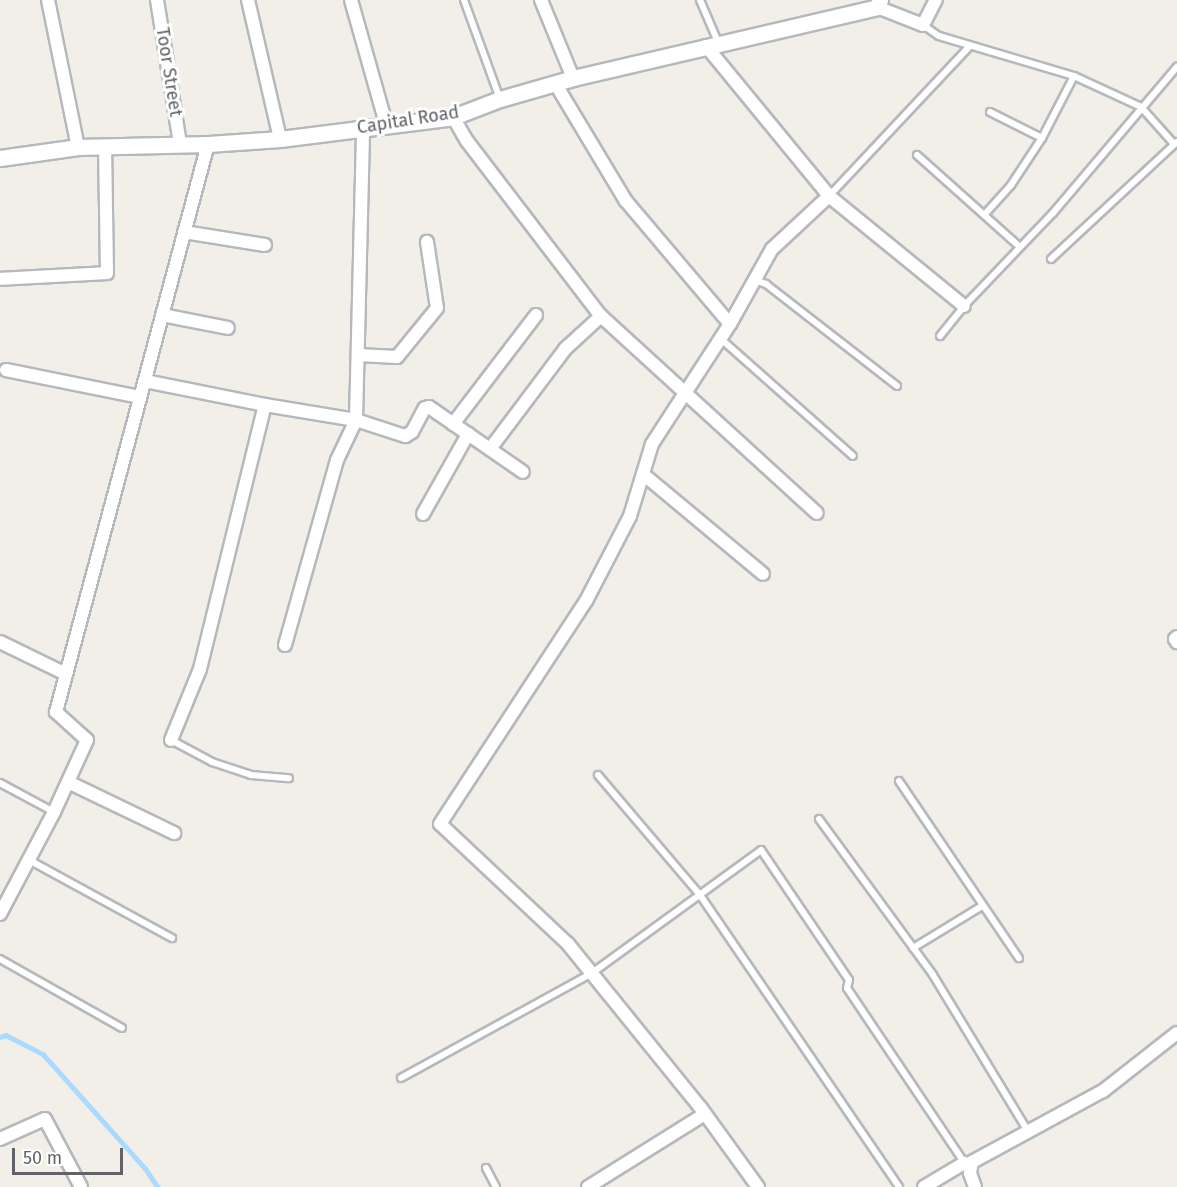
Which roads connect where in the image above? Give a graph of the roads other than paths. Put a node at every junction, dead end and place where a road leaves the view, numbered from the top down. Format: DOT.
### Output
graph roads {
  1 [pos="48,0"];
  2 [pos="157,0"];
  3 [pos="248,0"];
  4 [pos="351,0"];
  5 [pos="464,0"];
  6 [pos="541,0"];
  7 [pos="700,0"];
  8 [pos="936,0"];
  9 [pos="879,3"];
  10 [pos="923,25"];
  11 [pos="712,44"];
  12 [pos="970,46"];
  13 [pos="1177,67"];
  14 [pos="1074,76"];
  15 [pos="573,78"];
  16 [pos="555,83"];
  17 [pos="500,99"];
  18 [pos="1140,107"];
  19 [pos="990,112"];
  20 [pos="453,117"];
  21 [pos="386,124"];
  22 [pos="363,128"];
  23 [pos="1042,138"];
  24 [pos="280,139"];
  25 [pos="1176,143"];
  26 [pos="180,144"];
  27 [pos="208,144"];
  28 [pos="105,146"];
  29 [pos="78,147"];
  30 [pos="917,155"];
  31 [pos="0,158"];
  32 [pos="829,196"];
  33 [pos="985,214"];
  34 [pos="184,232"];
  35 [pos="427,242"];
  36 [pos="265,246"];
  37 [pos="1020,247"];
  38 [pos="1051,259"];
  39 [pos="0,279"];
  40 [pos="754,280"];
  41 [pos="964,306"];
  42 [pos="162,315"];
  43 [pos="536,315"];
  44 [pos="601,316"];
  45 [pos="730,324"];
  46 [pos="228,328"];
  47 [pos="940,336"];
  48 [pos="720,339"];
  49 [pos="358,355"];
  50 [pos="6,370"];
  51 [pos="145,381"];
  52 [pos="897,386"];
  53 [pos="687,392"];
  54 [pos="140,397"];
  55 [pos="265,405"];
  56 [pos="356,420"];
  57 [pos="453,424"];
  58 [pos="468,434"];
  59 [pos="490,449"];
  60 [pos="854,456"];
  61 [pos="523,472"];
  62 [pos="643,474"];
  63 [pos="817,513"];
  64 [pos="423,514"];
  65 [pos="763,574"];
  66 [pos="0,642"];
  67 [pos="285,645"];
  68 [pos="66,674"];
  69 [pos="171,740"];
  70 [pos="598,775"];
  71 [pos="289,778"];
  72 [pos="899,780"];
  73 [pos="68,782"];
  74 [pos="0,783"];
  75 [pos="54,812"];
  76 [pos="819,819"];
  77 [pos="174,833"];
  78 [pos="29,860"];
  79 [pos="700,895"];
  80 [pos="982,906"];
  81 [pos="1,910"];
  82 [pos="172,938"];
  83 [pos="913,948"];
  84 [pos="1019,958"];
  85 [pos="0,959"];
  86 [pos="592,973"];
  87 [pos="122,1028"];
  88 [pos="1177,1033"];
  89 [pos="401,1078"];
  90 [pos="705,1114"];
  91 [pos="1028,1132"];
  92 [pos="0,1140"];
  93 [pos="964,1163"];
  94 [pos="486,1168"];
  95 [pos="81,1187"];
  96 [pos="496,1187"];
  97 [pos="588,1187"];
  98 [pos="758,1187"];
  99 [pos="899,1187"];
  100 [pos="924,1187"];
  101 [pos="975,1187"];
  1 -- 29 [label="street"];
  2 -- 26 [label="street, Toor Street"];
  3 -- 24 [label="street"];
  4 -- 21 [label="street"];
  5 -- 17 [label="lane"];
  6 -- 15 [label="street"];
  7 -- 11 [label="lane"];
  8 -- 10 [label="street"];
  9 -- 10 [label="street"];
  9 -- 11 [label="street, Capital Road"];
  10 -- 12 [label="lane"];
  11 -- 15 [label="street, Capital Road"];
  11 -- 32 [label="street"];
  12 -- 14 [label="lane"];
  12 -- 32 [label="lane"];
  13 -- 18 [label="lane"];
  14 -- 18 [label="lane"];
  14 -- 23 [label="lane"];
  15 -- 16 [label="street, Capital Road"];
  16 -- 17 [label="street, Capital Road"];
  16 -- 45 [label="street"];
  17 -- 20 [label="street, Capital Road"];
  18 -- 25 [label="lane"];
  18 -- 37 [label="lane"];
  19 -- 23 [label="lane"];
  20 -- 21 [label="street, Capital Road"];
  20 -- 44 [label="street"];
  21 -- 22 [label="street, Capital Road"];
  22 -- 24 [label="street, Capital Road"];
  22 -- 49 [label="street"];
  23 -- 33 [label="lane"];
  24 -- 27 [label="street, Capital Road"];
  25 -- 38 [label="lane"];
  26 -- 27 [label="street, Capital Road"];
  26 -- 28 [label="street, Capital Road"];
  27 -- 34 [label="street"];
  28 -- 29 [label="street, Capital Road"];
  28 -- 39 [label="street"];
  29 -- 31 [label="street, Capital Road"];
  30 -- 33 [label="lane"];
  32 -- 40 [label="street"];
  32 -- 41 [label="street"];
  33 -- 37 [label="lane"];
  34 -- 36 [label="street"];
  34 -- 42 [label="street"];
  35 -- 49 [label="street"];
  37 -- 41 [label="lane"];
  40 -- 45 [label="street"];
  40 -- 52 [label="lane"];
  41 -- 47 [label="lane"];
  42 -- 46 [label="street"];
  42 -- 51 [label="street"];
  43 -- 57 [label="street"];
  44 -- 53 [label="street"];
  44 -- 59 [label="street"];
  45 -- 48 [label="street"];
  48 -- 53 [label="street"];
  48 -- 60 [label="lane"];
  49 -- 56 [label="street"];
  50 -- 54 [label="street"];
  51 -- 54 [label="street"];
  51 -- 55 [label="street"];
  53 -- 62 [label="street"];
  53 -- 63 [label="street"];
  54 -- 68 [label="street"];
  55 -- 56 [label="street"];
  55 -- 69 [label="street"];
  56 -- 57 [label="street"];
  56 -- 67 [label="street"];
  57 -- 58 [label="street"];
  58 -- 59 [label="street"];
  58 -- 64 [label="street"];
  59 -- 61 [label="street"];
  62 -- 65 [label="street"];
  62 -- 86 [label="street"];
  66 -- 68 [label="street"];
  68 -- 73 [label="street"];
  69 -- 71 [label="lane"];
  70 -- 79 [label="lane"];
  72 -- 80 [label="lane"];
  73 -- 75 [label="street"];
  73 -- 77 [label="street"];
  74 -- 75 [label="lane"];
  75 -- 78 [label="street"];
  76 -- 83 [label="lane"];
  78 -- 81 [label="street"];
  78 -- 82 [label="lane"];
  79 -- 86 [label="lane"];
  79 -- 93 [label="lane"];
  79 -- 99 [label="lane"];
  80 -- 83 [label="lane"];
  80 -- 84 [label="lane"];
  83 -- 91 [label="lane"];
  85 -- 87 [label="lane"];
  86 -- 89 [label="lane"];
  86 -- 90 [label="street"];
  88 -- 91 [label="street"];
  90 -- 97 [label="street"];
  90 -- 98 [label="street"];
  91 -- 101 [label="street"];
  92 -- 95 [label="street"];
  93 -- 100 [label="street"];
  94 -- 96 [label="lane"];
}
